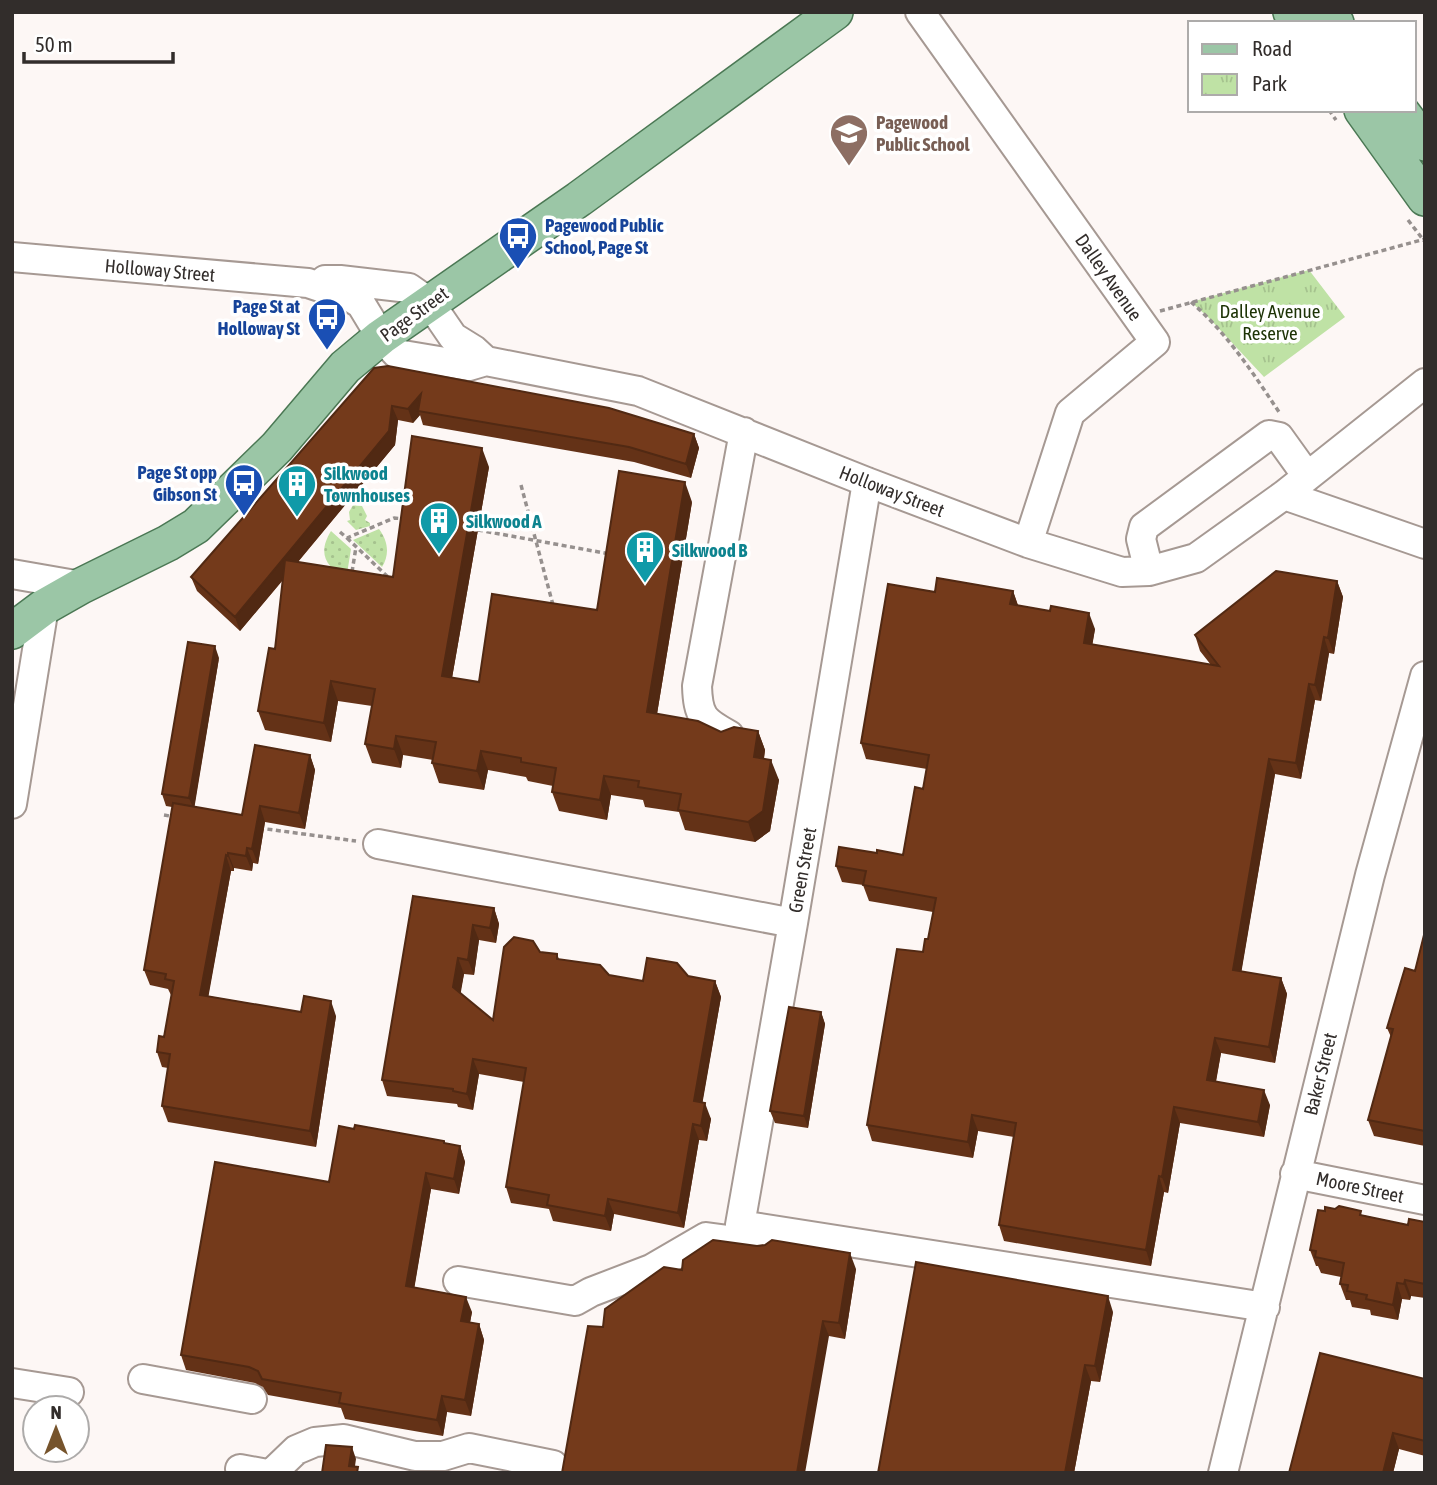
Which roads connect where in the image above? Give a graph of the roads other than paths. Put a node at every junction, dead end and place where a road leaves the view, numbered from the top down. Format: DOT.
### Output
graph roads {
  1 [pos="835,12"];
  2 [pos="920,12"];
  3 [pos="1363,112"];
  4 [pos="1402,112"];
  5 [pos="1425,143"];
  6 [pos="1425,198"];
  7 [pos="12,257"];
  8 [pos="308,283"];
  9 [pos="429,302"];
  10 [pos="382,337"];
  11 [pos="486,361"];
  12 [pos="1425,383"];
  13 [pos="744,432"];
  14 [pos="1307,476"];
  15 [pos="867,482"];
  16 [pos="1284,495"];
  17 [pos="1028,543"];
  18 [pos="1425,544"];
  19 [pos="1149,571"];
  20 [pos="12,574"];
  21 [pos="81,586"];
  22 [pos="44,607"];
  23 [pos="12,631"];
  24 [pos="1425,676"];
  25 [pos="729,735"];
  26 [pos="12,804"];
  27 [pos="378,844"];
  28 [pos="793,923"];
  29 [pos="1295,1174"];
  30 [pos="1425,1200"];
  31 [pos="457,1281"];
  32 [pos="1264,1312"];
  33 [pos="143,1379"];
  34 [pos="12,1383"];
  35 [pos="69,1392"];
  36 [pos="252,1399"];
  37 [pos="552,1465"];
  38 [pos="272,1473"];
  39 [pos="1223,1473"];
  1 -- 9 [label="main road, Page Street"];
  2 -- 17 [label="street, Dalley Avenue"];
  3 -- 6 [label="main road"];
  4 -- 5 [label="main road"];
  7 -- 8 [label="street, Holloway Street"];
  8 -- 9 [label="street, Holloway Street"];
  8 -- 10 [label="street, Holloway Street"];
  9 -- 10 [label="main road, Page Street"];
  9 -- 11 [label="street, Holloway Street"];
  10 -- 11 [label="street, Holloway Street"];
  10 -- 21 [label="main road, Page Street"];
  11 -- 13 [label="street, Holloway Street"];
  12 -- 14 [label="street, Holloway Street"];
  13 -- 15 [label="street, Holloway Street"];
  13 -- 25 [label="street"];
  14 -- 16 [label="street, Holloway Street"];
  14 -- 19 [label="street"];
  15 -- 17 [label="street, Holloway Street"];
  15 -- 28 [label="street, Green Street"];
  16 -- 18 [label="street"];
  16 -- 19 [label="street, Holloway Street"];
  17 -- 19 [label="street, Holloway Street"];
  20 -- 21 [label="street"];
  21 -- 22 [label="main road, Page Street"];
  22 -- 23 [label="main road, Page Street"];
  22 -- 26 [label="street"];
  24 -- 29 [label="street, Baker Street"];
  27 -- 28 [label="street, Green Street"];
  28 -- 32 [label="street"];
  29 -- 30 [label="street, Moore Street"];
  29 -- 32 [label="street, Baker Street"];
  31 -- 32 [label="street"];
  32 -- 39 [label="street, Baker Street"];
  33 -- 36 [label="street"];
  34 -- 35 [label="street"];
  37 -- 38 [label="street"];
}
